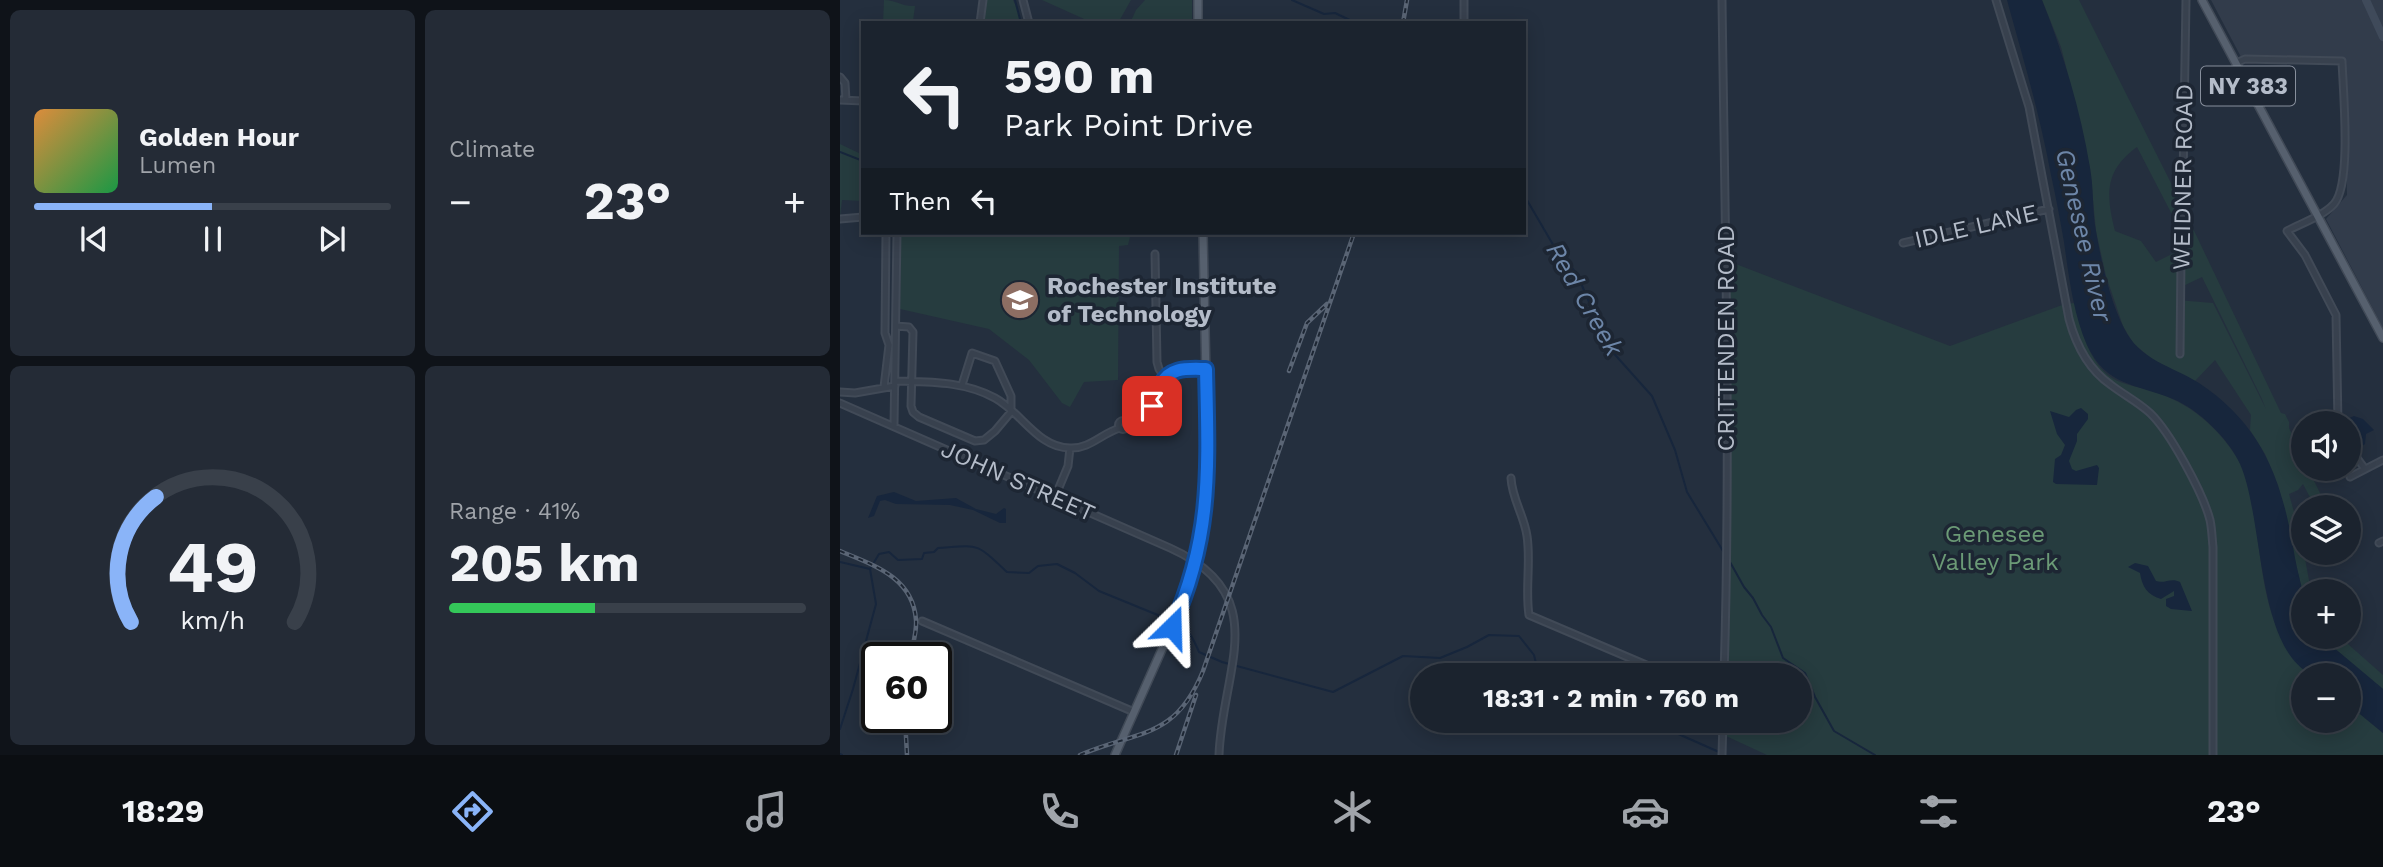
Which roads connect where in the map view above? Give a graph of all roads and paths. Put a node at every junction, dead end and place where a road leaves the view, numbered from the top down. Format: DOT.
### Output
graph roads {
  1 [pos="983,0"];
  2 [pos="1023,0"];
  3 [pos="1198,0"];
  4 [pos="1464,0"];
  5 [pos="1722,0"];
  6 [pos="1996,0"];
  7 [pos="2186,0"];
  8 [pos="2202,0"];
  9 [pos="980,21"];
  10 [pos="1028,21"];
  11 [pos="1198,21"];
  12 [pos="1464,21"];
  13 [pos="2236,63"];
  14 [pos="840,77"];
  15 [pos="843,100"];
  16 [pos="861,101"];
  17 [pos="2049,209"];
  18 [pos="2317,215"];
  19 [pos="861,217"];
  20 [pos="840,219"];
  21 [pos="886,235"];
  22 [pos="897,235"];
  23 [pos="1203,235"];
  24 [pos="1903,243"];
  25 [pos="1155,254"];
  26 [pos="896,326"];
  27 [pos="2383,338"];
  28 [pos="2180,354"];
  29 [pos="1206,369"];
  30 [pos="1165,378"];
  31 [pos="911,382"];
  32 [pos="895,384"];
  33 [pos="962,385"];
  34 [pos="884,387"];
  35 [pos="840,392"];
  36 [pos="840,403"];
  37 [pos="1011,409"];
  38 [pos="2338,411"];
  39 [pos="894,426"];
  40 [pos="1070,449"];
  41 [pos="2383,460"];
  42 [pos="2361,464"];
  43 [pos="2365,470"];
  44 [pos="2361,472"];
  45 [pos="1511,478"];
  46 [pos="1055,497"];
  47 [pos="1196,561"];
  48 [pos="922,621"];
  49 [pos="1641,663"];
  50 [pos="1724,663"];
  51 [pos="1134,712"];
  52 [pos="1723,733"];
  53 [pos="1115,755"];
  54 [pos="1219,755"];
  55 [pos="1722,755"];
  56 [pos="2213,755"];
  1 -- 9 [label="street"];
  2 -- 10 [label="street"];
  3 -- 11 [label="main road"];
  4 -- 12 [label="street"];
  5 -- 50 [label="street, CRITTENDEN ROAD"];
  6 -- 17 [label="street"];
  7 -- 28 [label="street, WEIDNER ROAD"];
  8 -- 13 [label="main road, NY 383"];
  13 -- 18 [label="main road, NY 383"];
  13 -- 18 [label="street"];
  14 -- 15 [label="street"];
  15 -- 16 [label="street"];
  17 -- 24 [label="street, IDLE LANE"];
  17 -- 56 [label="street"];
  18 -- 27 [label="main road, NY 383"];
  18 -- 38 [label="street"];
  19 -- 20 [label="street"];
  21 -- 34 [label="street"];
  22 -- 26 [label="street"];
  23 -- 29 [label="main road"];
  25 -- 30 [label="street"];
  26 -- 31 [label="street"];
  26 -- 32 [label="street"];
  29 -- 30 [label="street"];
  29 -- 47 [label="main road"];
  30 -- 40 [label="street"];
  31 -- 32 [label="street"];
  31 -- 33 [label="street"];
  31 -- 37 [label="street"];
  32 -- 34 [label="street"];
  32 -- 39 [label="street"];
  33 -- 37 [label="street"];
  33 -- 37 [label="street"];
  34 -- 35 [label="street"];
  36 -- 39 [label="street, JOHN STREET"];
  37 -- 40 [label="street"];
  39 -- 46 [label="street, JOHN STREET"];
  40 -- 46 [label="street"];
  41 -- 43 [label="street"];
  42 -- 43 [label="street"];
  43 -- 44 [label="street"];
  45 -- 49 [label="street"];
  46 -- 47 [label="street, JOHN STREET"];
  47 -- 51 [label="main road"];
  47 -- 54 [label="street"];
  48 -- 51 [label="street"];
  51 -- 53 [label="main road"];
  52 -- 55 [label="street"];
}
